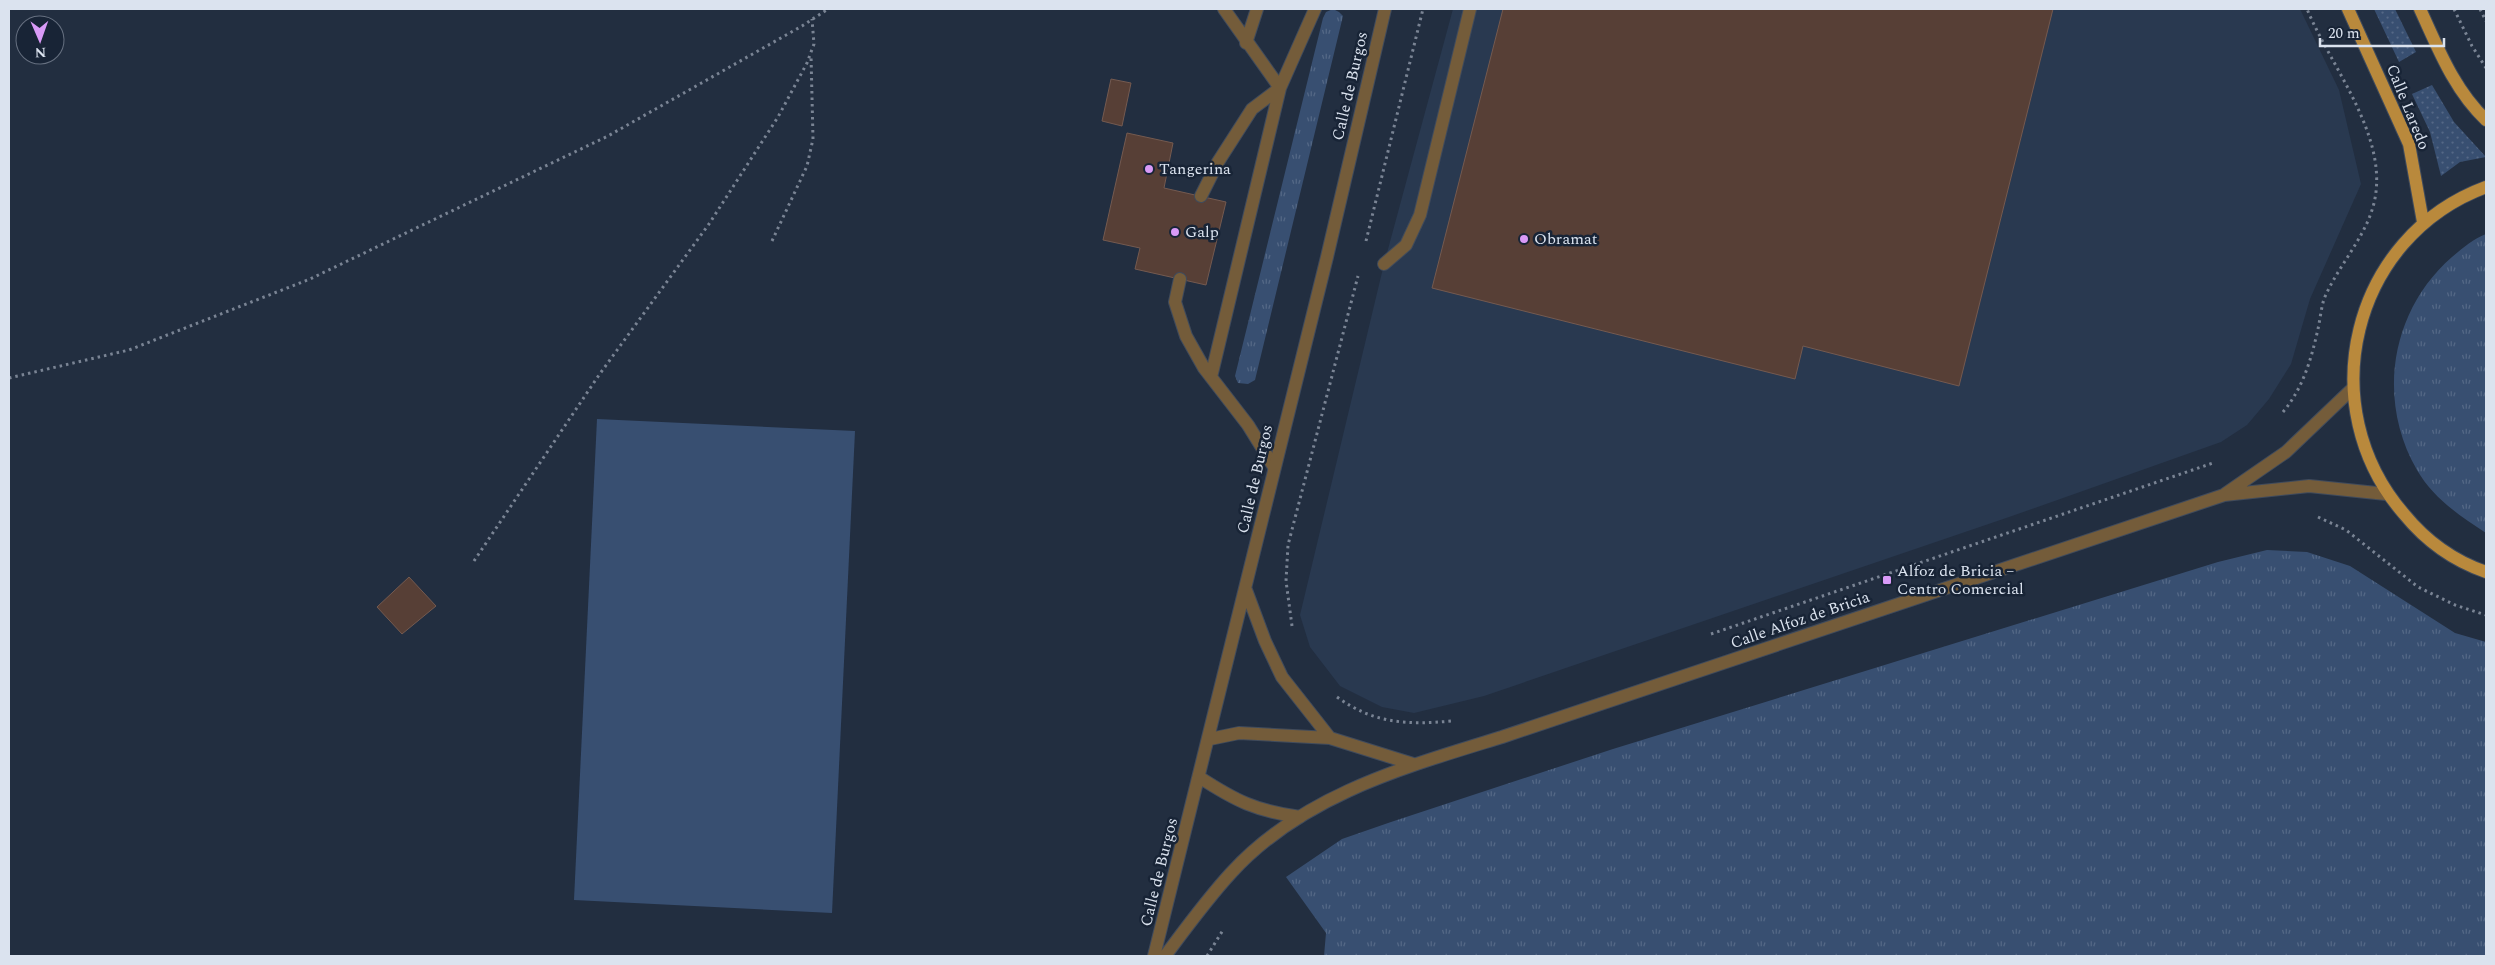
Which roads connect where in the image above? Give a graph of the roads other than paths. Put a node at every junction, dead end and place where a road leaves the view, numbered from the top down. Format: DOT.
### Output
graph roads {
  1 [pos="1224,9"];
  2 [pos="1257,9"];
  3 [pos="1315,9"];
  4 [pos="1385,9"];
  5 [pos="1470,9"];
  6 [pos="2348,9"];
  7 [pos="2420,9"];
  8 [pos="1246,43"];
  9 [pos="1280,88"];
  10 [pos="2486,120"];
  11 [pos="2486,187"];
  12 [pos="1201,196"];
  13 [pos="2423,222"];
  14 [pos="1384,264"];
  15 [pos="1180,279"];
  16 [pos="1211,377"];
  17 [pos="2352,389"];
  18 [pos="1274,467"];
  19 [pos="2224,494"];
  20 [pos="2386,494"];
  21 [pos="2486,572"];
  22 [pos="1246,590"];
  23 [pos="1330,738"];
  24 [pos="1210,739"];
  25 [pos="1413,764"];
  26 [pos="1199,777"];
  27 [pos="1300,817"];
  28 [pos="1154,956"];
  29 [pos="1165,956"];
  1 -- 8 [label="street"];
  2 -- 8 [label="street"];
  3 -- 9 [label="street"];
  4 -- 18 [label="street, Calle de Burgos"];
  5 -- 14 [label="street"];
  6 -- 13 [label="main road, Calle Laredo"];
  7 -- 10 [label="main road"];
  8 -- 9 [label="street"];
  9 -- 12 [label="street"];
  9 -- 16 [label="street"];
  11 -- 13 [label="main road"];
  13 -- 17 [label="main road"];
  15 -- 16 [label="street"];
  16 -- 18 [label="street"];
  17 -- 19 [label="street, Calle Alfoz de Bricia"];
  17 -- 20 [label="main road"];
  18 -- 22 [label="street, Calle de Burgos"];
  19 -- 20 [label="street, Calle Alfoz de Bricia"];
  19 -- 25 [label="street, Calle Alfoz de Bricia"];
  20 -- 21 [label="main road"];
  22 -- 23 [label="street"];
  22 -- 24 [label="street, Calle de Burgos"];
  23 -- 24 [label="street"];
  23 -- 25 [label="street"];
  24 -- 26 [label="street, Calle de Burgos"];
  25 -- 27 [label="street, Calle Alfoz de Bricia"];
  26 -- 27 [label="street"];
  26 -- 28 [label="street, Calle de Burgos"];
  27 -- 29 [label="street, Calle Alfoz de Bricia"];
}
